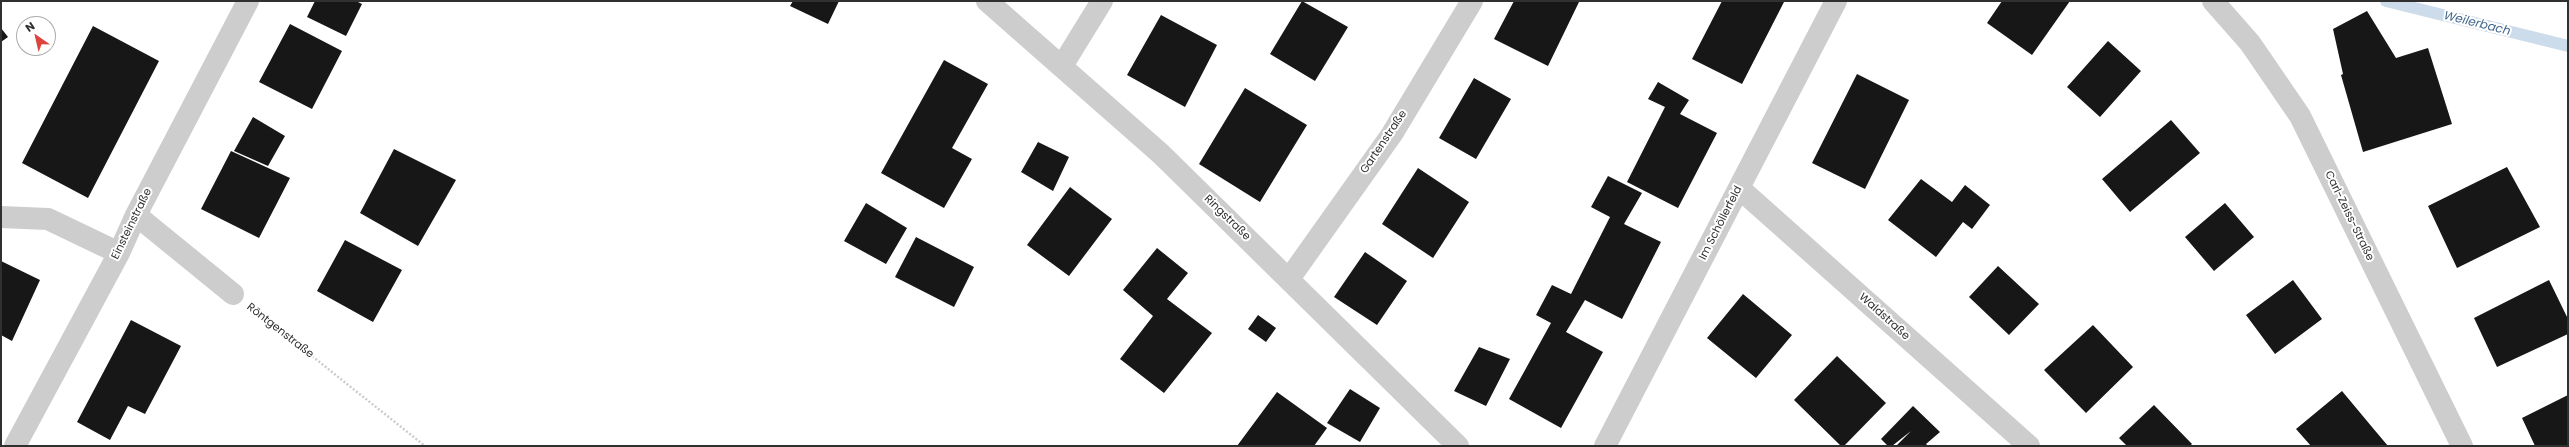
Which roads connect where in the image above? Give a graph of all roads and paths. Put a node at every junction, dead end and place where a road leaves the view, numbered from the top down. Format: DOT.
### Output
graph roads {
  1 [pos="248,1"];
  2 [pos="987,1"];
  3 [pos="1102,1"];
  4 [pos="1472,1"];
  5 [pos="1836,1"];
  6 [pos="2213,1"];
  7 [pos="1062,66"];
  8 [pos="1739,188"];
  9 [pos="136,215"];
  10 [pos="1,216"];
  11 [pos="119,253"];
  12 [pos="1289,279"];
  13 [pos="233,294"];
  14 [pos="15,446"];
  15 [pos="425,446"];
  16 [pos="1458,446"];
  17 [pos="1606,446"];
  18 [pos="2029,446"];
  19 [pos="2462,446"];
  1 -- 9 [label="street, Einsteinstraße"];
  2 -- 7 [label="street, Ringstraße"];
  3 -- 7 [label="street"];
  4 -- 12 [label="street, Gartenstraße"];
  5 -- 8 [label="street, Im Schöllerfeld"];
  6 -- 19 [label="street, Carl-Zeiss-Straße"];
  7 -- 12 [label="street, Ringstraße"];
  8 -- 17 [label="street, Im Schöllerfeld"];
  8 -- 18 [label="street, Waldstraße"];
  9 -- 11 [label="street, Einsteinstraße"];
  9 -- 13 [label="street"];
  10 -- 11 [label="street"];
  11 -- 14 [label="street, Einsteinstraße"];
  12 -- 16 [label="street, Ringstraße"];
  13 -- 15 [label="path, Röntgenstraße"];
}
